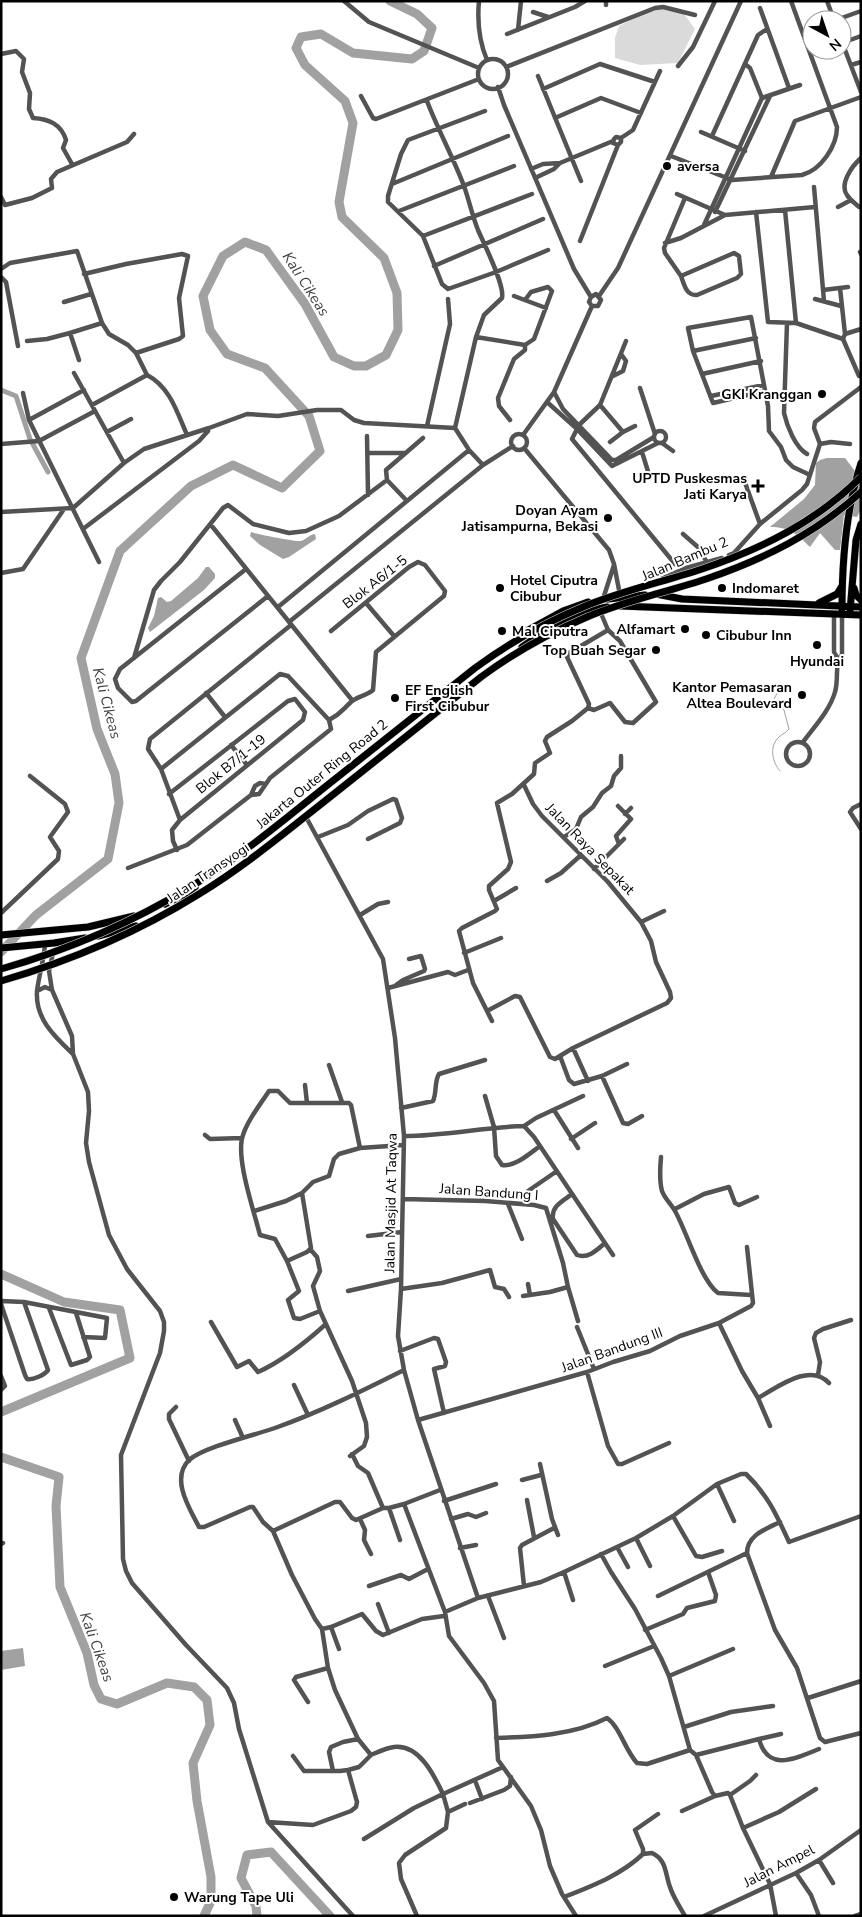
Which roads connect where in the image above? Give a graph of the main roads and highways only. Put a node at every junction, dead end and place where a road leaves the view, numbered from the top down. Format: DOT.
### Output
graph roads {
  1 [pos="861,463"];
  2 [pos="861,477"];
  3 [pos="861,492"];
  4 [pos="861,524"];
  5 [pos="853,583"];
  6 [pos="843,584"];
  7 [pos="861,600"];
  8 [pos="816,604"];
  9 [pos="842,605"];
  10 [pos="851,606"];
  11 [pos="861,606"];
  12 [pos="838,614"];
  13 [pos="850,615"];
  14 [pos="861,615"];
  15 [pos="362,756"];
  16 [pos="372,766"];
  17 [pos="348,768"];
  18 [pos="356,778"];
  19 [pos="1,935"];
  20 [pos="1,948"];
  21 [pos="1,969"];
  22 [pos="1,980"];
  1 -- 6 [label="highway, bridge"];
  2 -- 21 [label="highway, Jakarta Outer Ring Road 2, bridge"];
  3 -- 22 [label="highway, Jakarta Outer Ring Road 2, bridge"];
  4 -- 5 [label="highway"];
  5 -- 7 [label="highway"];
  5 -- 10 [label="highway"];
  6 -- 8 [label="highway"];
  6 -- 9 [label="highway"];
  8 -- 9 [label="highway, Jalan Transyogi"];
  8 -- 15 [label="highway, Jalan Transyogi"];
  9 -- 10 [label="highway, Jalan Transyogi"];
  9 -- 12 [label="highway"];
  10 -- 11 [label="highway, Jalan Transyogi"];
  10 -- 13 [label="highway"];
  12 -- 13 [label="highway, Jalan Transyogi"];
  12 -- 16 [label="highway, Jalan Transyogi"];
  13 -- 14 [label="highway, Jalan Transyogi"];
  15 -- 16 [label="highway"];
  15 -- 17 [label="highway, Jalan Transyogi"];
  16 -- 18 [label="highway, Jalan Transyogi"];
  17 -- 18 [label="highway"];
  17 -- 19 [label="highway, Jalan Transyogi"];
  18 -- 20 [label="highway, Jalan Transyogi"];
}
